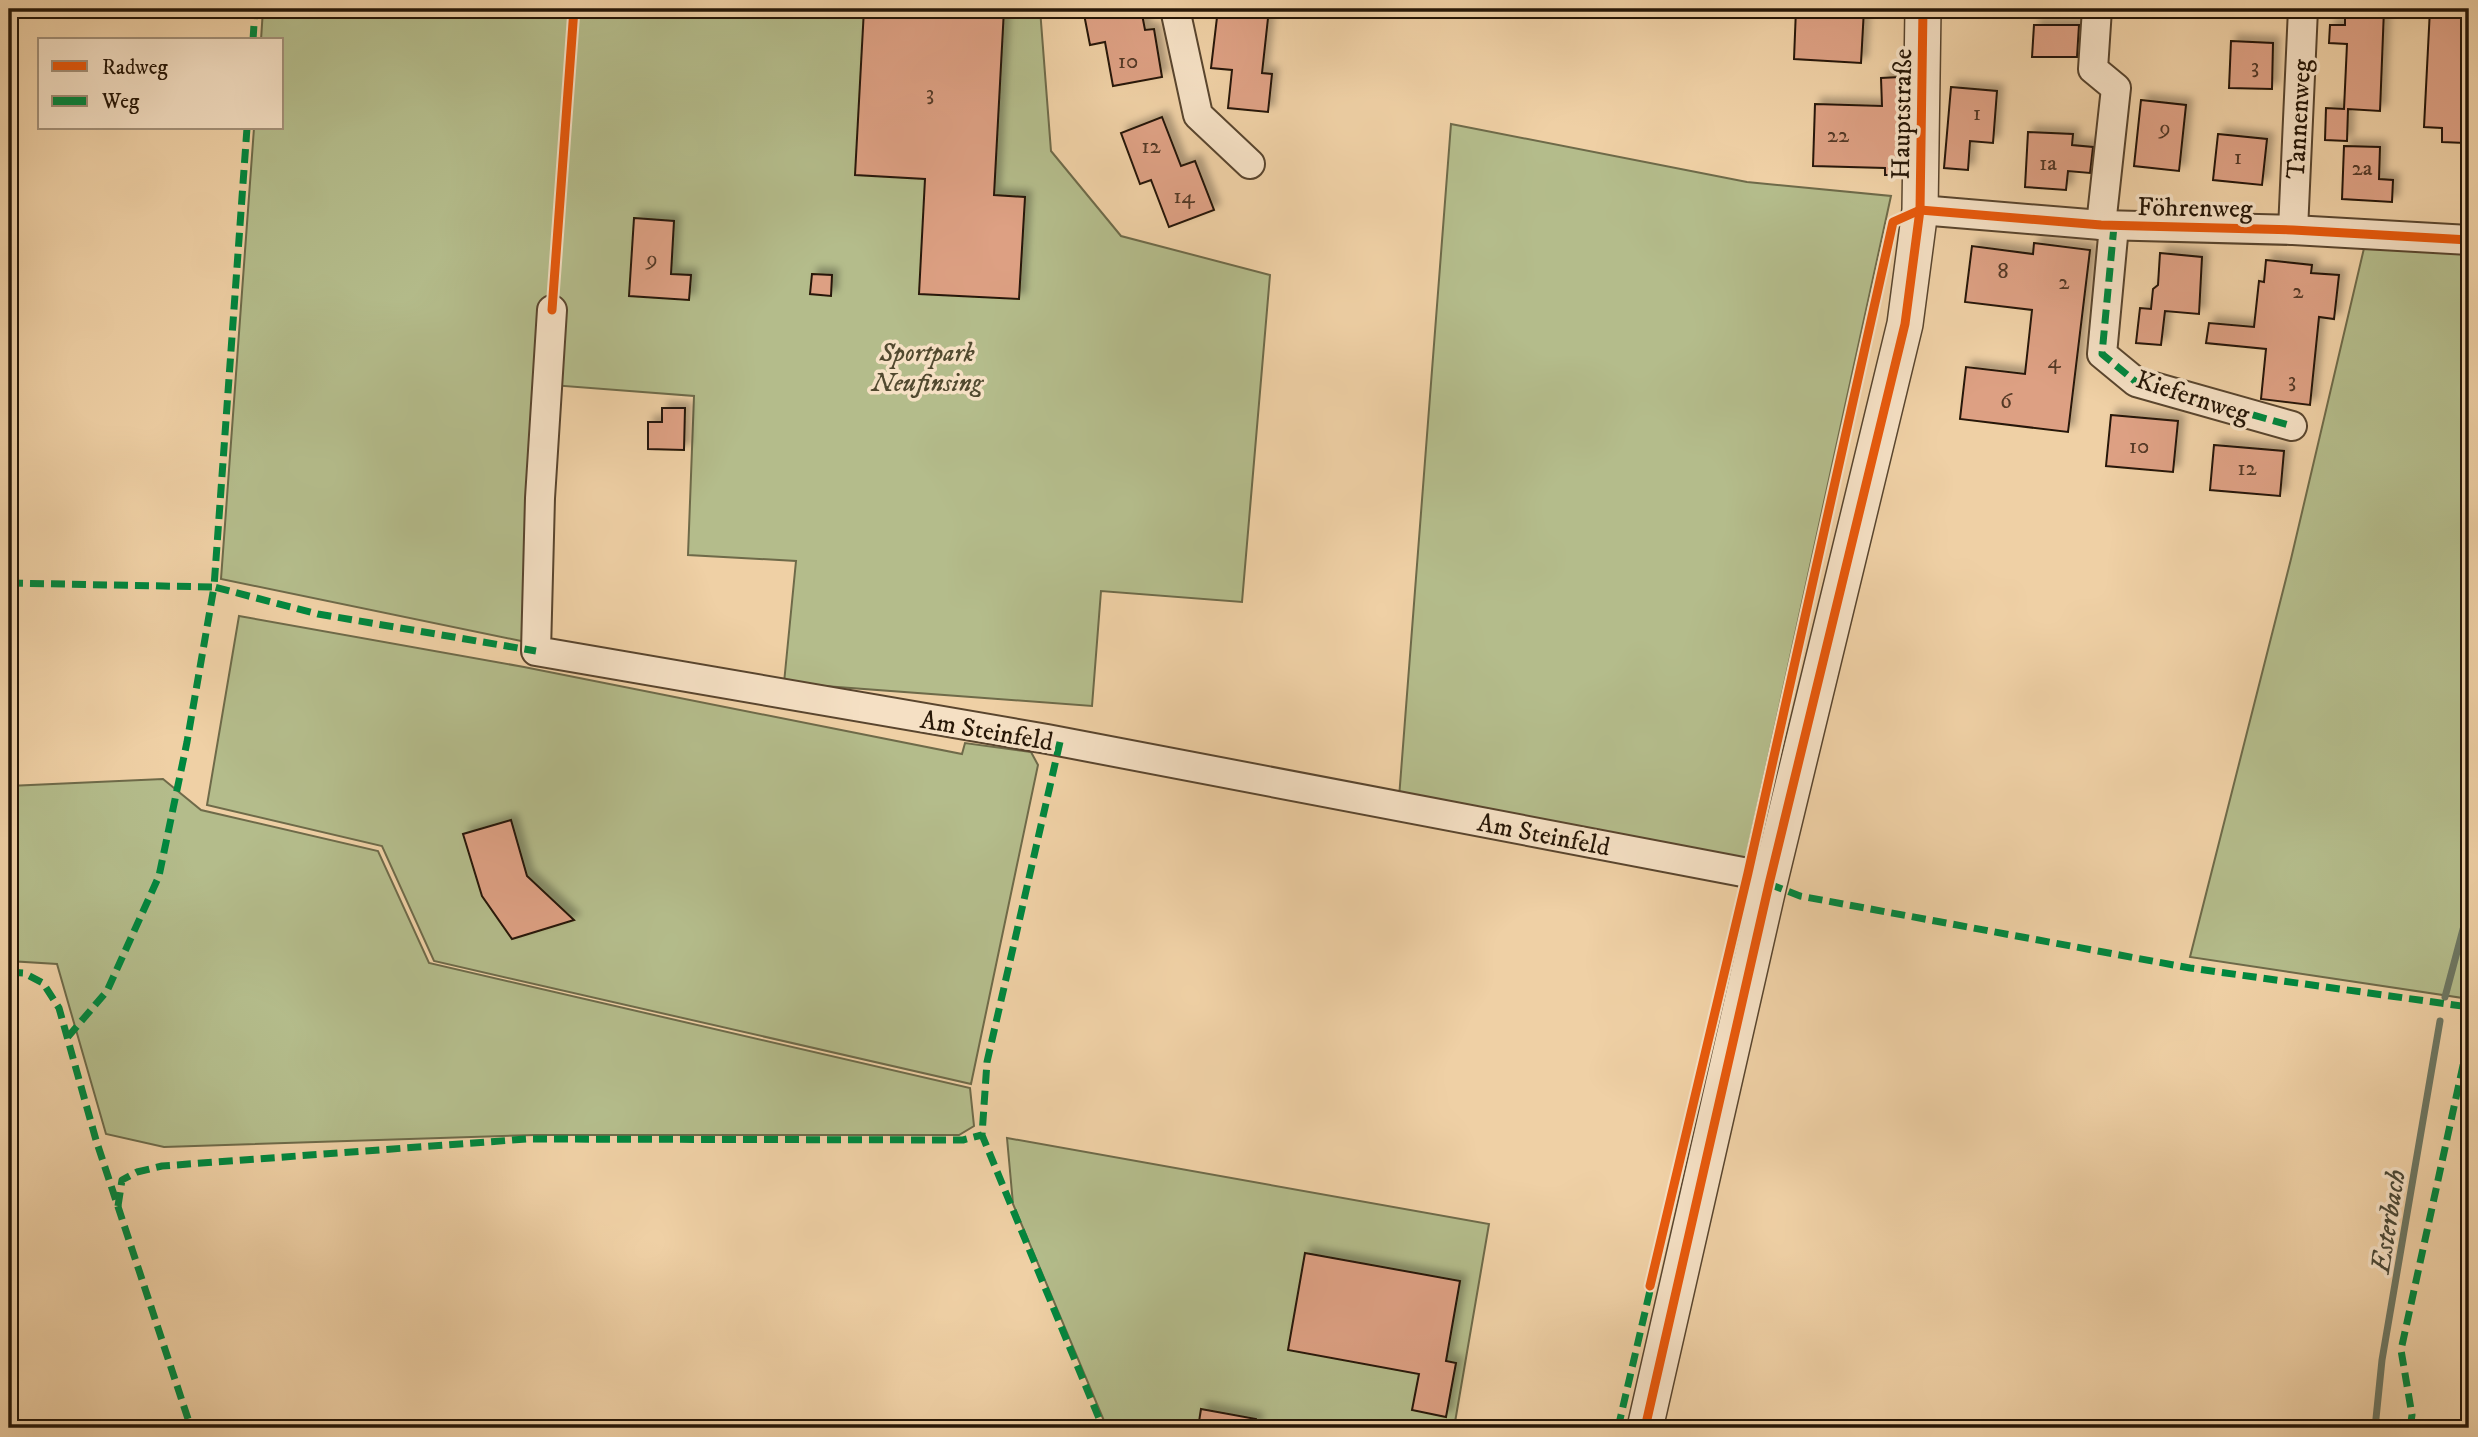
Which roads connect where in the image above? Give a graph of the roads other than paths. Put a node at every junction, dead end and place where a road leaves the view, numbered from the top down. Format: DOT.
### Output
graph roads {
  1 [pos="1175,9"];
  2 [pos="1923,9"];
  3 [pos="2097,9"];
  4 [pos="2303,9"];
  5 [pos="1250,164"];
  6 [pos="1920,210"];
  7 [pos="2108,225"];
  8 [pos="2293,230"];
  9 [pos="2469,240"];
  10 [pos="552,310"];
  11 [pos="2292,426"];
  12 [pos="1769,884"];
  13 [pos="1645,1428"];
  1 -- 5 [label="street"];
  2 -- 6 [label="street, Hauptstraße"];
  3 -- 7 [label="street, Föhrenweg"];
  4 -- 8 [label="street, Tannenweg"];
  6 -- 7 [label="street, Föhrenweg"];
  6 -- 12 [label="street, Hauptstraße"];
  7 -- 8 [label="street, Föhrenweg"];
  7 -- 11 [label="street, Kiefernweg"];
  8 -- 9 [label="street, Föhrenweg"];
  10 -- 12 [label="street, Am Steinfeld"];
  12 -- 13 [label="street, Hauptstraße"];
}
